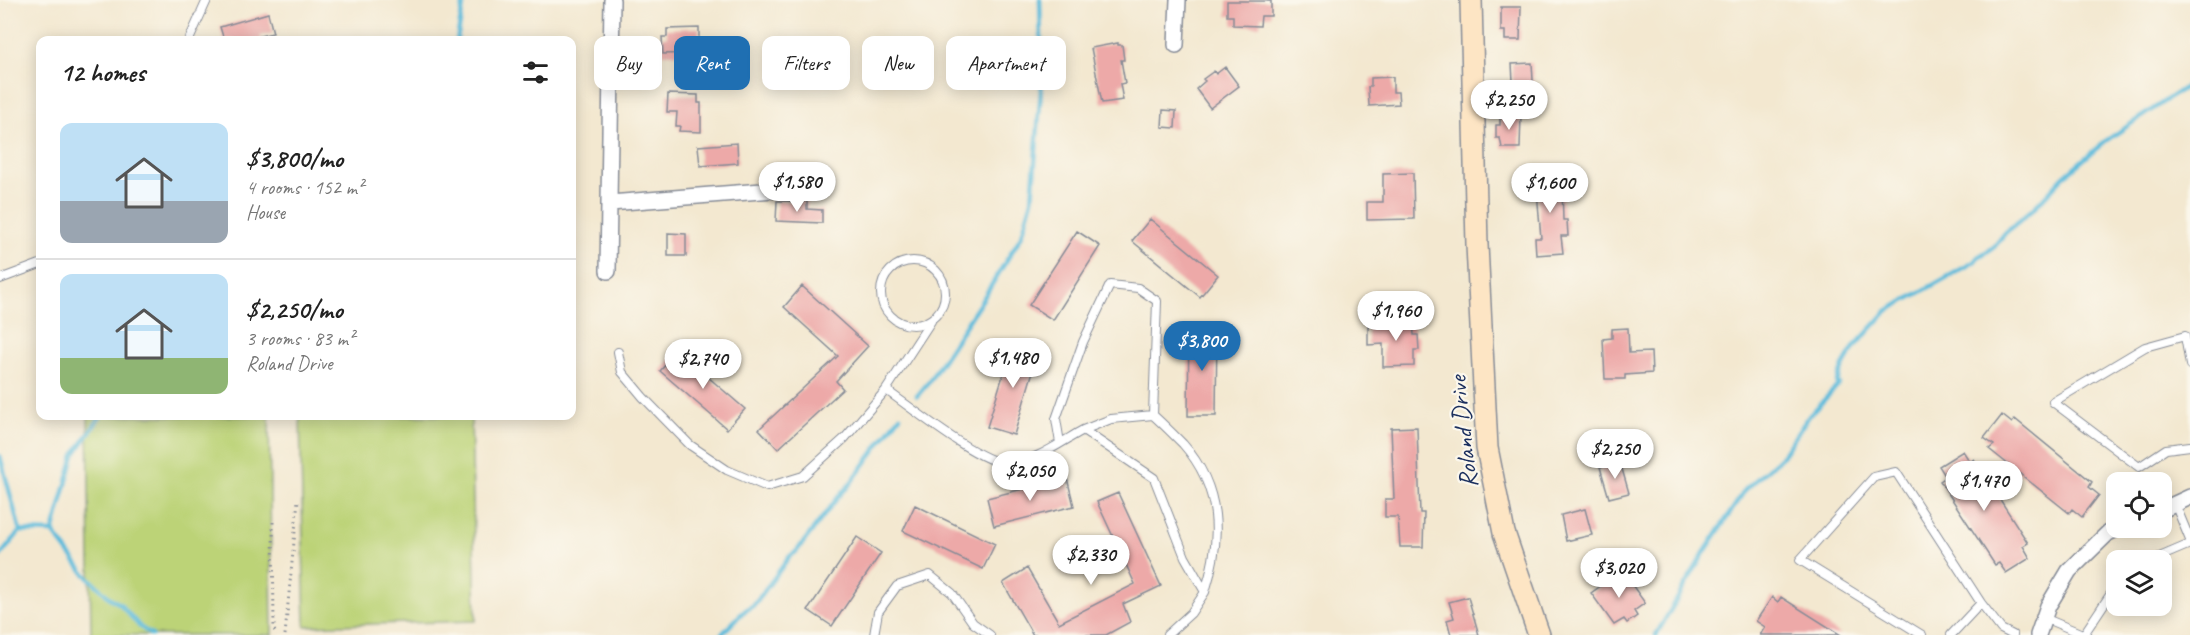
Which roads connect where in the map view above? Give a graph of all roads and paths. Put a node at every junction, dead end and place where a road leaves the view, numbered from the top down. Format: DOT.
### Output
graph roads {
  1 [pos="207,0"];
  2 [pos="612,0"];
  3 [pos="1178,0"];
  4 [pos="1471,0"];
  5 [pos="191,36"];
  6 [pos="1176,45"];
  7 [pos="786,189"];
  8 [pos="610,203"];
  9 [pos="36,266"];
  10 [pos="608,271"];
  11 [pos="0,279"];
  12 [pos="932,319"];
  13 [pos="618,352"];
  14 [pos="2190,365"];
  15 [pos="886,390"];
  16 [pos="1153,415"];
  17 [pos="1083,430"];
  18 [pos="1060,443"];
  19 [pos="2190,446"];
  20 [pos="2190,497"];
  21 [pos="298,501"];
  22 [pos="2172,505"];
  23 [pos="2172,513"];
  24 [pos="273,522"];
  25 [pos="2106,535"];
  26 [pos="2190,542"];
  27 [pos="2172,551"];
  28 [pos="1205,592"];
  29 [pos="2106,601"];
  30 [pos="1981,603"];
  31 [pos="2044,618"];
  32 [pos="276,635"];
  33 [pos="285,635"];
  34 [pos="874,635"];
  35 [pos="990,635"];
  36 [pos="1167,635"];
  37 [pos="1539,635"];
  38 [pos="1922,635"];
  39 [pos="1951,635"];
  40 [pos="2013,635"];
  41 [pos="2038,635"];
  42 [pos="2084,635"];
  1 -- 5 [label="lane"];
  2 -- 8 [label="street"];
  3 -- 6 [label="street"];
  4 -- 37 [label="street, Roland Drive"];
  7 -- 8 [label="street"];
  8 -- 10 [label="street"];
  9 -- 11 [label="lane"];
  12 -- 12 [label="lane"];
  12 -- 15 [label="lane"];
  13 -- 15 [label="lane"];
  14 -- 19 [label="lane"];
  15 -- 18 [label="lane"];
  16 -- 17 [label="lane"];
  16 -- 18 [label="lane"];
  16 -- 28 [label="lane"];
  17 -- 18 [label="lane"];
  17 -- 28 [label="lane"];
  20 -- 22 [label="street"];
  21 -- 33 [label="path"];
  23 -- 26 [label="lane"];
  24 -- 32 [label="path"];
  25 -- 31 [label="street"];
  26 -- 27 [label="lane"];
  28 -- 36 [label="lane"];
  29 -- 42 [label="lane"];
  30 -- 38 [label="lane"];
  30 -- 39 [label="lane"];
  30 -- 40 [label="lane"];
  31 -- 41 [label="street"];
  31 -- 42 [label="lane"];
  34 -- 35 [label="lane"];
}
